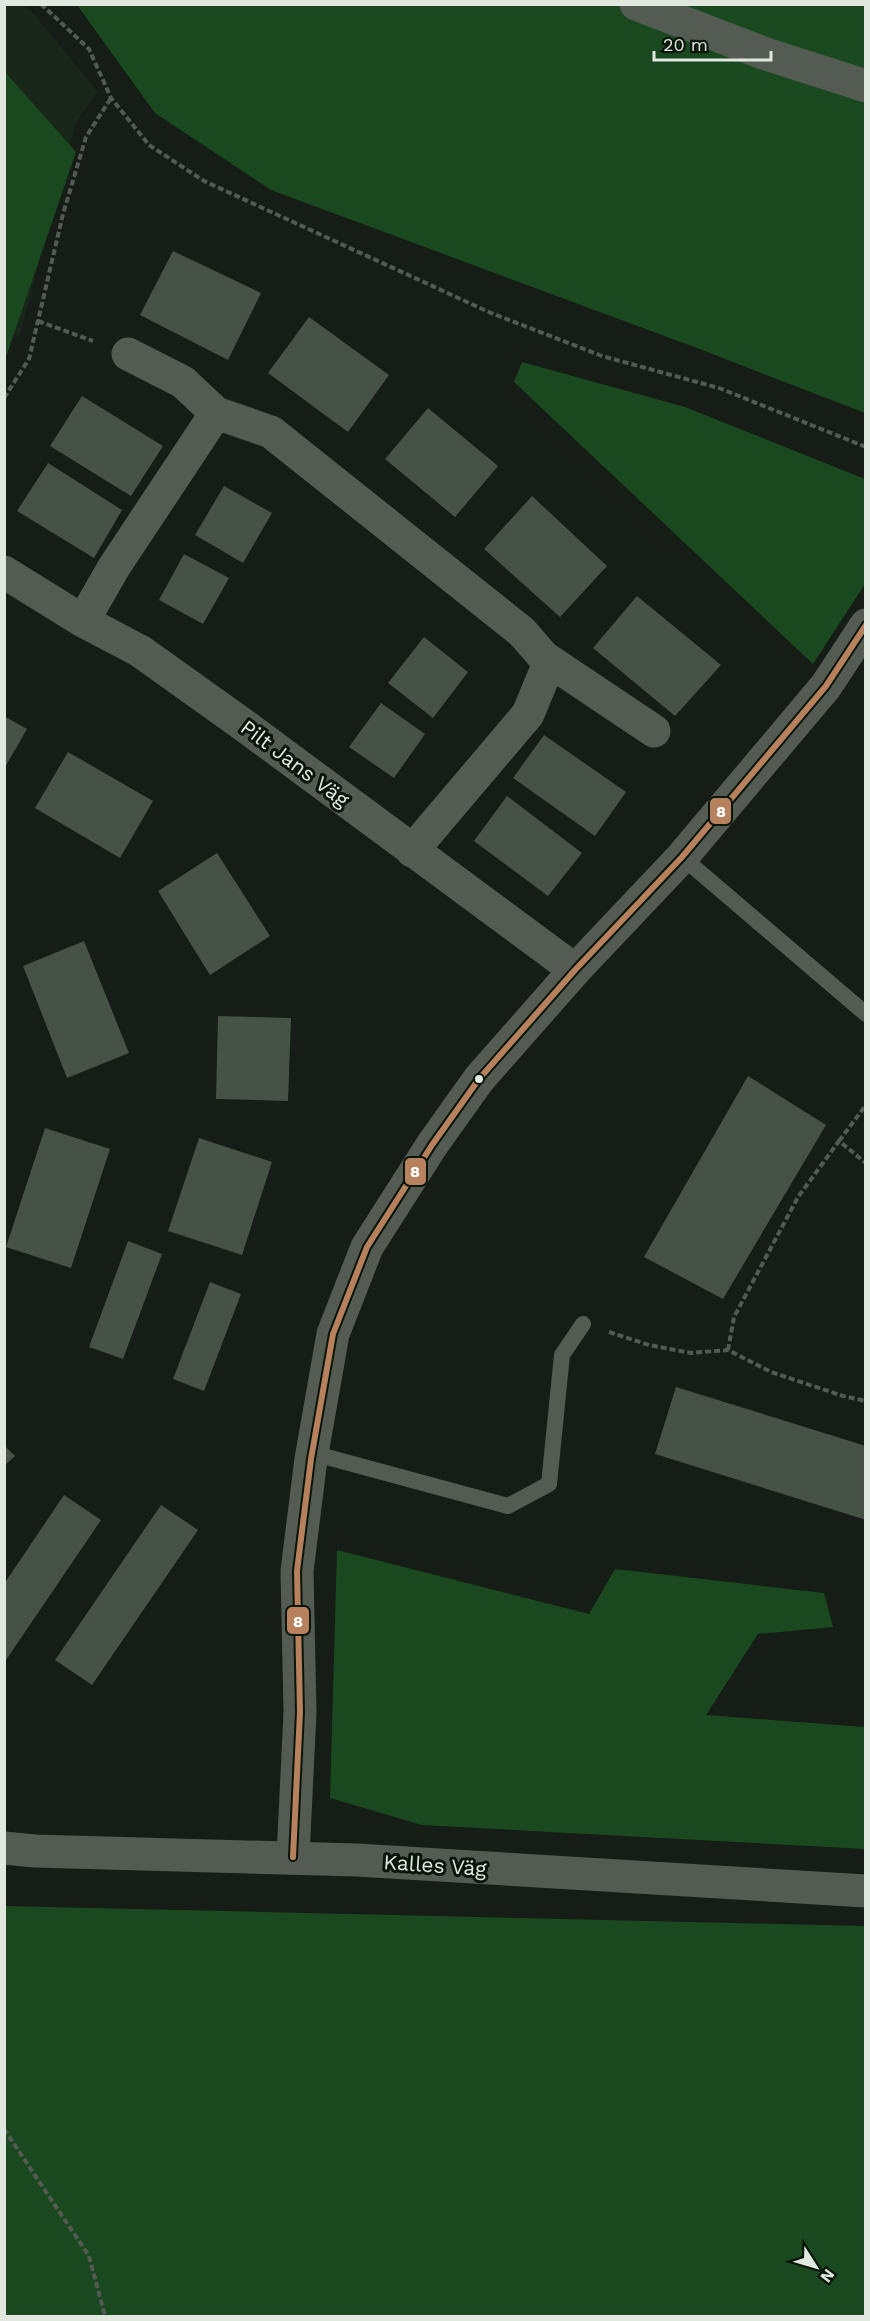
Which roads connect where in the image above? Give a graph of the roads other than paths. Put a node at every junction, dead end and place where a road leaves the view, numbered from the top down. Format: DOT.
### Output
graph roads {
  1 [pos="636,4"];
  2 [pos="866,86"];
  3 [pos="128,354"];
  4 [pos="216,413"];
  5 [pos="4,572"];
  6 [pos="83,621"];
  7 [pos="866,625"];
  8 [pos="545,658"];
  9 [pos="654,731"];
  10 [pos="412,850"];
  11 [pos="682,857"];
  12 [pos="575,970"];
  13 [pos="866,1014"];
  14 [pos="583,1324"];
  15 [pos="312,1453"];
  16 [pos="4,1848"];
  17 [pos="293,1857"];
  18 [pos="866,1891"];
  1 -- 2 [label="street"];
  3 -- 4 [label="street"];
  4 -- 6 [label="street"];
  4 -- 8 [label="street"];
  5 -- 6 [label="street, Pilt Jans Väg"];
  6 -- 10 [label="street, Pilt Jans Väg"];
  7 -- 11 [label="street"];
  8 -- 9 [label="street"];
  8 -- 10 [label="street"];
  10 -- 12 [label="street, Pilt Jans Väg"];
  11 -- 12 [label="street"];
  11 -- 13 [label="lane"];
  12 -- 15 [label="street"];
  14 -- 15 [label="lane"];
  15 -- 17 [label="street"];
  16 -- 17 [label="street, Kalles Väg"];
  17 -- 18 [label="street, Kalles Väg"];
}
